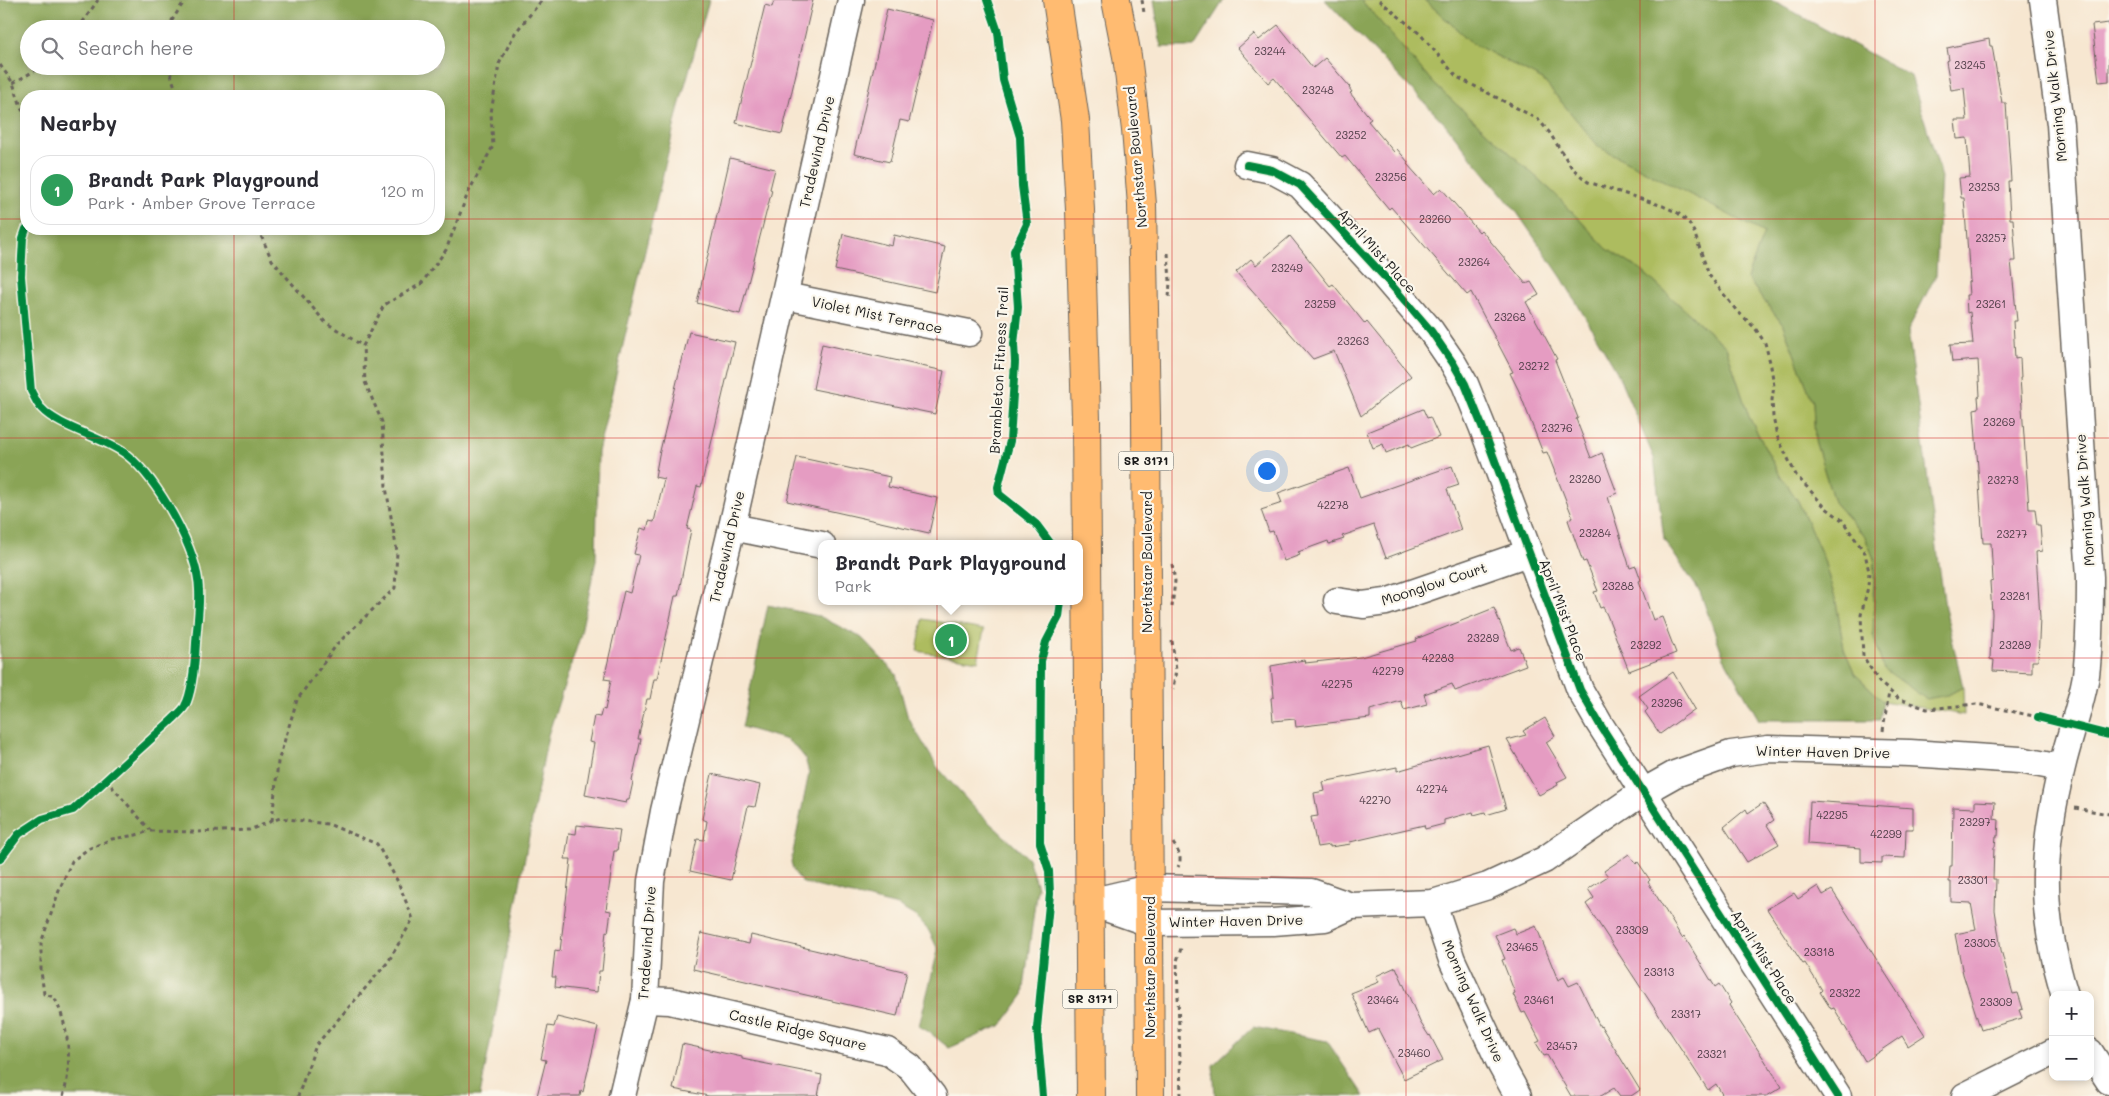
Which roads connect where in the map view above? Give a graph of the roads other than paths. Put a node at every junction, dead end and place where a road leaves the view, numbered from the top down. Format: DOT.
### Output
graph roads {
  1 [pos="851,0"];
  2 [pos="1058,0"];
  3 [pos="1116,0"];
  4 [pos="2043,0"];
  5 [pos="1247,165"];
  6 [pos="785,296"];
  7 [pos="969,333"];
  8 [pos="732,527"];
  9 [pos="818,544"];
  10 [pos="1528,553"];
  11 [pos="1083,574"];
  12 [pos="1337,601"];
  13 [pos="2061,768"];
  14 [pos="1643,792"];
  15 [pos="1149,888"];
  16 [pos="1089,902"];
  17 [pos="1434,903"];
  18 [pos="1351,906"];
  19 [pos="1150,923"];
  20 [pos="2064,991"];
  21 [pos="645,1000"];
  22 [pos="2049,1054"];
  23 [pos="2094,1058"];
  24 [pos="2109,1081"];
  25 [pos="622,1096"];
  26 [pos="933,1096"];
  27 [pos="1091,1096"];
  28 [pos="1150,1096"];
  29 [pos="1518,1096"];
  30 [pos="1838,1096"];
  31 [pos="1964,1096"];
  1 -- 6 [label="street, Tradewind Drive"];
  2 -- 11 [label="main road, SR 3171"];
  3 -- 15 [label="main road, Northstar Boulevard / SR 3171"];
  4 -- 13 [label="street, Morning Walk Drive"];
  5 -- 10 [label="street, April Mist Place"];
  6 -- 7 [label="street, Violet Mist Terrace"];
  6 -- 8 [label="street, Tradewind Drive"];
  8 -- 9 [label="street"];
  8 -- 21 [label="street, Tradewind Drive"];
  10 -- 12 [label="street, Moonglow Court"];
  10 -- 14 [label="street, April Mist Place"];
  11 -- 16 [label="main road, SR 3171"];
  13 -- 14 [label="street, Winter Haven Drive"];
  13 -- 20 [label="street, Morning Walk Drive"];
  14 -- 17 [label="street, Winter Haven Drive"];
  14 -- 30 [label="street, April Mist Place"];
  15 -- 16 [label="street, Winter Haven Drive"];
  15 -- 18 [label="street, Winter Haven Drive"];
  15 -- 19 [label="main road, Northstar Boulevard / SR 3171"];
  16 -- 19 [label="street, Winter Haven Drive"];
  16 -- 27 [label="main road, SR 3171"];
  17 -- 18 [label="street, Winter Haven Drive"];
  17 -- 29 [label="street, Morning Walk Drive"];
  18 -- 19 [label="street, Winter Haven Drive"];
  19 -- 28 [label="main road, Northstar Boulevard / SR 3171"];
  21 -- 25 [label="street, Tradewind Drive"];
  21 -- 26 [label="street, Castle Ridge Square"];
  22 -- 31 [label="street"];
  23 -- 24 [label="street"];
}
